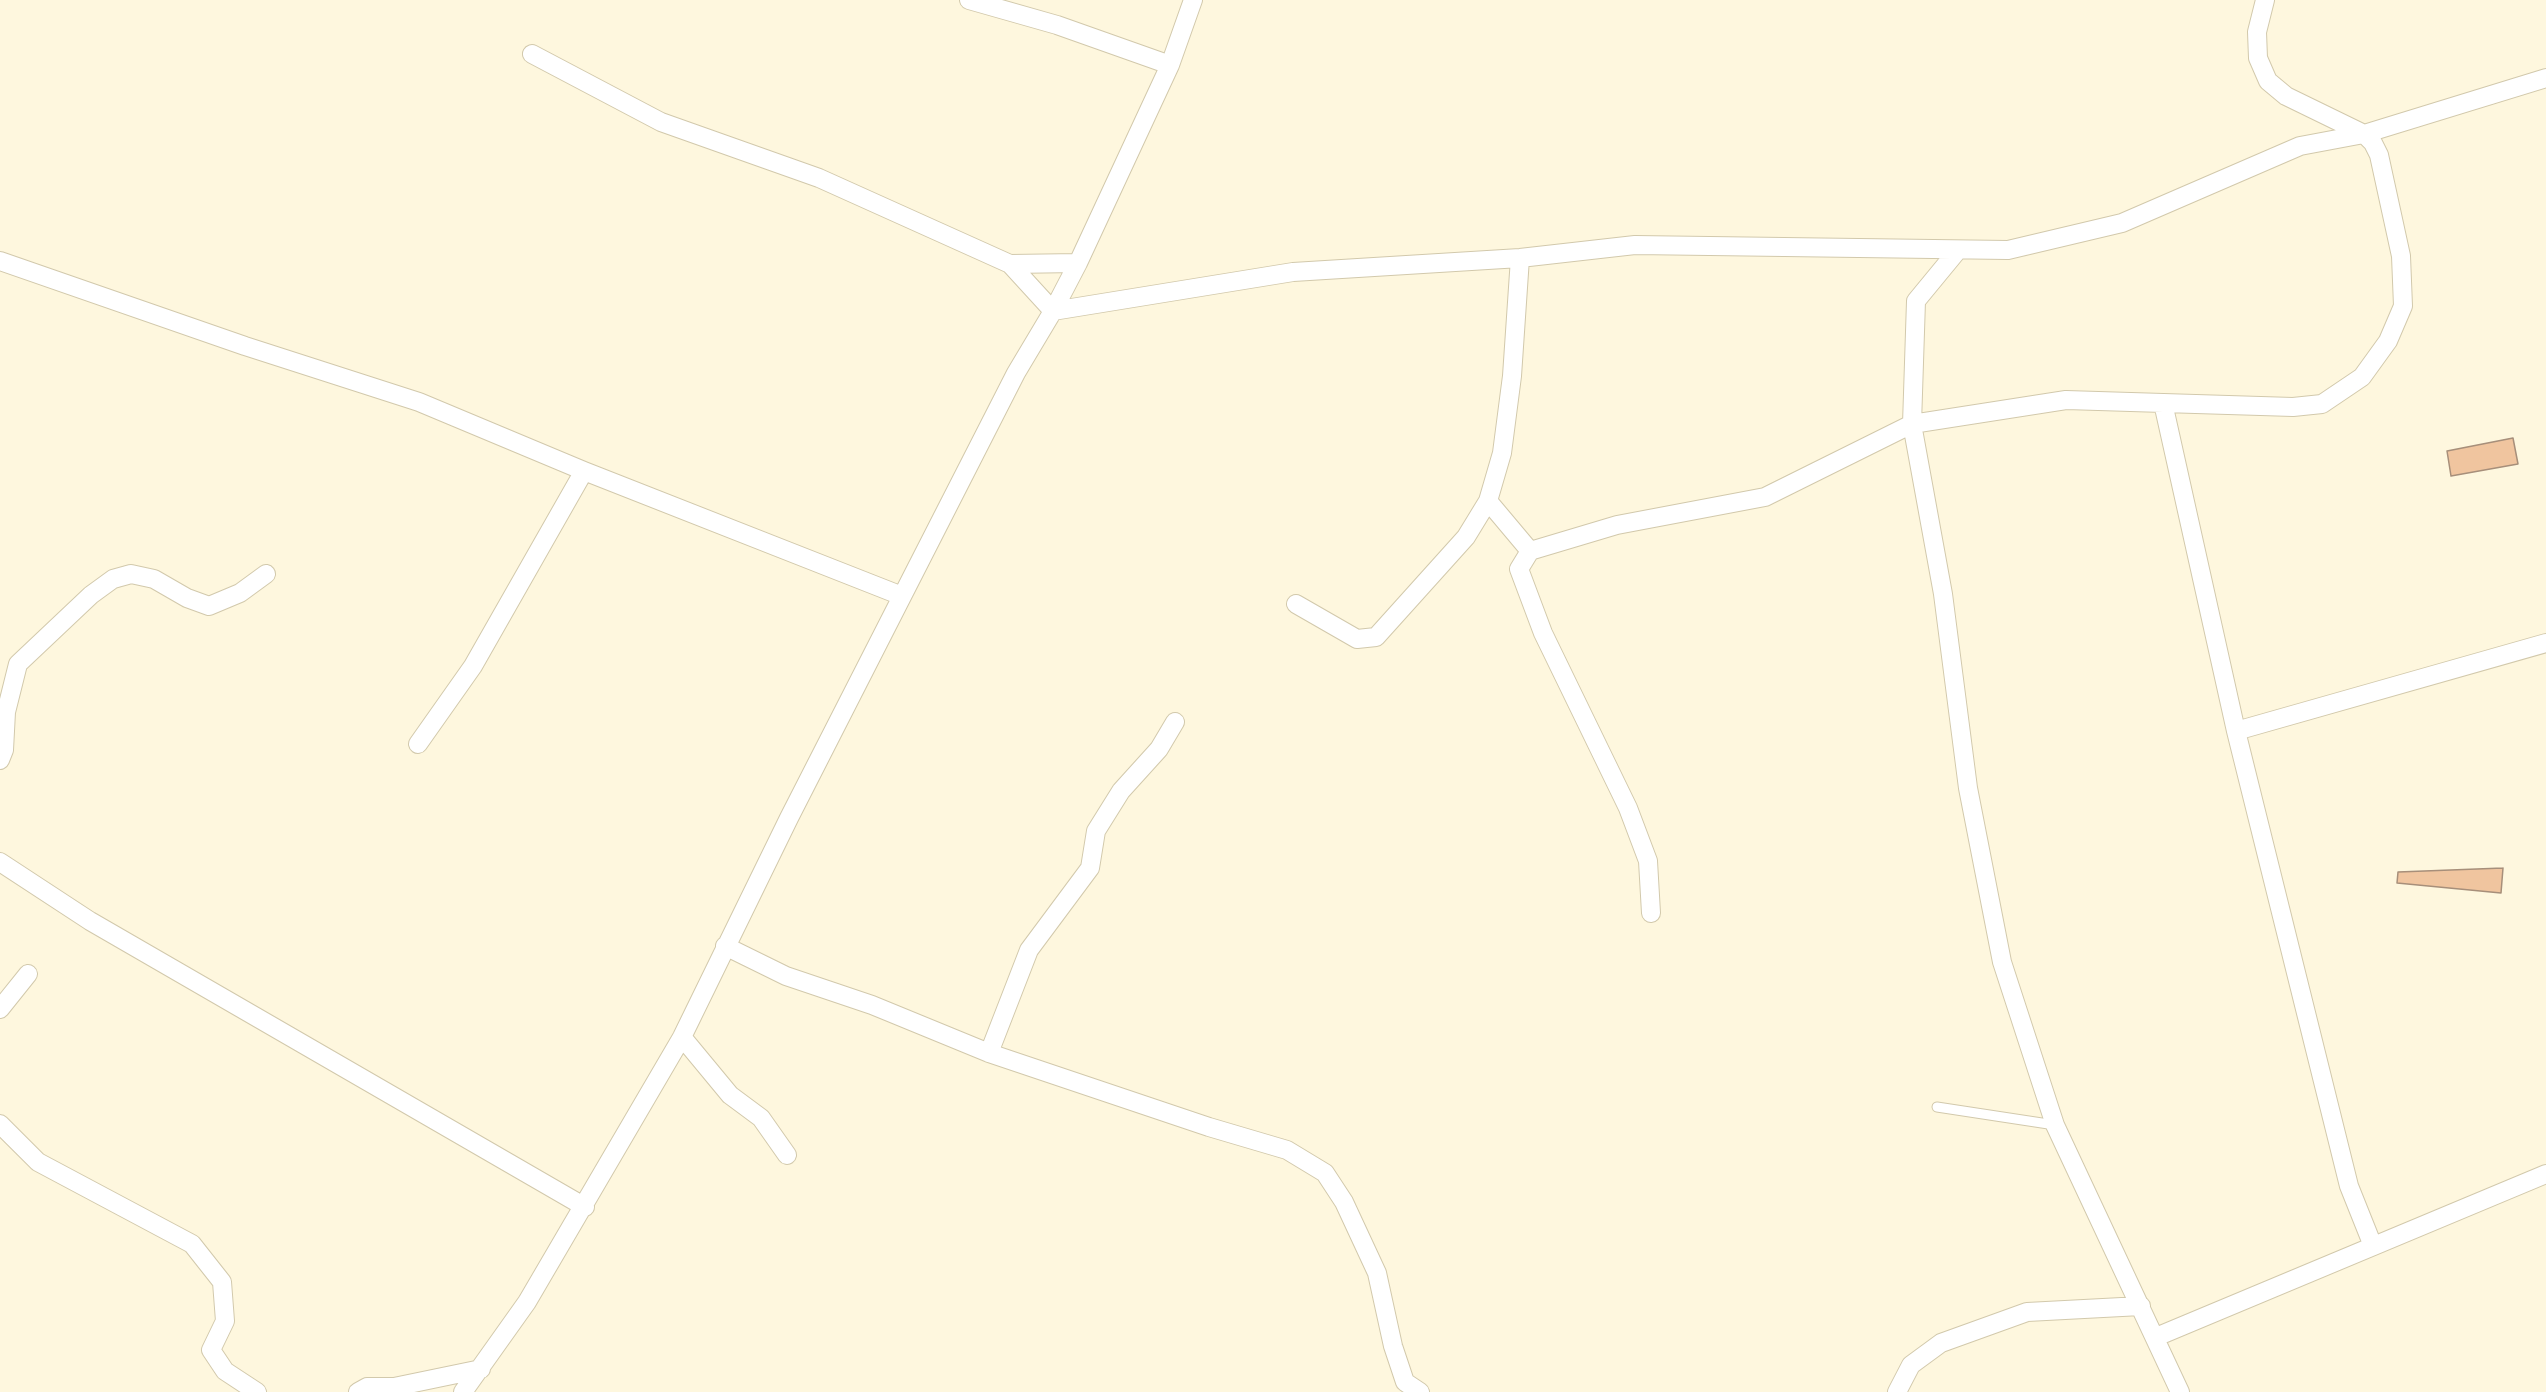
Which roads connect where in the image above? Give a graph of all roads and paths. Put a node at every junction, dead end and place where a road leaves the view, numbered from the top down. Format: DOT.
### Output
graph roads {
  1 [pos="969,0"];
  2 [pos="1193,0"];
  3 [pos="2265,0"];
  4 [pos="532,54"];
  5 [pos="1170,65"];
  6 [pos="2546,78"];
  7 [pos="2364,134"];
  8 [pos="1959,250"];
  9 [pos="1520,258"];
  10 [pos="0,261"];
  11 [pos="1078,262"];
  12 [pos="1010,264"];
  13 [pos="1053,311"];
  14 [pos="2163,403"];
  15 [pos="1912,424"];
  16 [pos="585,471"];
  17 [pos="1488,501"];
  18 [pos="1530,551"];
  19 [pos="266,574"];
  20 [pos="902,596"];
  21 [pos="1296,604"];
  22 [pos="2546,643"];
  23 [pos="1175,722"];
  24 [pos="2236,731"];
  25 [pos="418,744"];
  26 [pos="0,760"];
  27 [pos="0,862"];
  28 [pos="1651,913"];
  29 [pos="725,946"];
  30 [pos="28,974"];
  31 [pos="0,1008"];
  32 [pos="682,1037"];
  33 [pos="989,1053"];
  34 [pos="1937,1107"];
  35 [pos="0,1124"];
  36 [pos="2055,1125"];
  37 [pos="787,1155"];
  38 [pos="2546,1174"];
  39 [pos="585,1206"];
  40 [pos="2373,1246"];
  41 [pos="2141,1306"];
  42 [pos="2156,1337"];
  43 [pos="481,1369"];
  44 [pos="256,1392"];
  45 [pos="358,1392"];
  46 [pos="462,1392"];
  47 [pos="1420,1392"];
  48 [pos="1897,1392"];
  49 [pos="2180,1392"];
  1 -- 5 [label="street"];
  2 -- 5 [label="street"];
  3 -- 7 [label="street"];
  4 -- 12 [label="street"];
  5 -- 11 [label="street"];
  6 -- 7 [label="street"];
  7 -- 8 [label="street"];
  7 -- 14 [label="street"];
  8 -- 9 [label="street"];
  8 -- 15 [label="street"];
  9 -- 13 [label="street"];
  9 -- 17 [label="street"];
  10 -- 16 [label="street"];
  11 -- 12 [label="street"];
  11 -- 13 [label="street"];
  12 -- 13 [label="street"];
  13 -- 20 [label="street"];
  14 -- 15 [label="street"];
  14 -- 24 [label="street"];
  15 -- 18 [label="street"];
  15 -- 36 [label="street"];
  16 -- 20 [label="street"];
  16 -- 25 [label="street"];
  17 -- 18 [label="street"];
  17 -- 21 [label="street"];
  18 -- 28 [label="street"];
  19 -- 26 [label="street"];
  20 -- 29 [label="street"];
  22 -- 24 [label="street"];
  23 -- 33 [label="street"];
  24 -- 40 [label="street"];
  27 -- 39 [label="street"];
  29 -- 32 [label="street"];
  29 -- 33 [label="street"];
  30 -- 31 [label="street"];
  32 -- 37 [label="street"];
  32 -- 39 [label="street"];
  33 -- 47 [label="street"];
  34 -- 36 [label="lane"];
  35 -- 44 [label="street"];
  36 -- 41 [label="street"];
  38 -- 40 [label="street"];
  39 -- 43 [label="street"];
  40 -- 42 [label="street"];
  41 -- 42 [label="street"];
  41 -- 48 [label="street"];
  42 -- 49 [label="street"];
  43 -- 45 [label="street"];
  43 -- 46 [label="street"];
}
